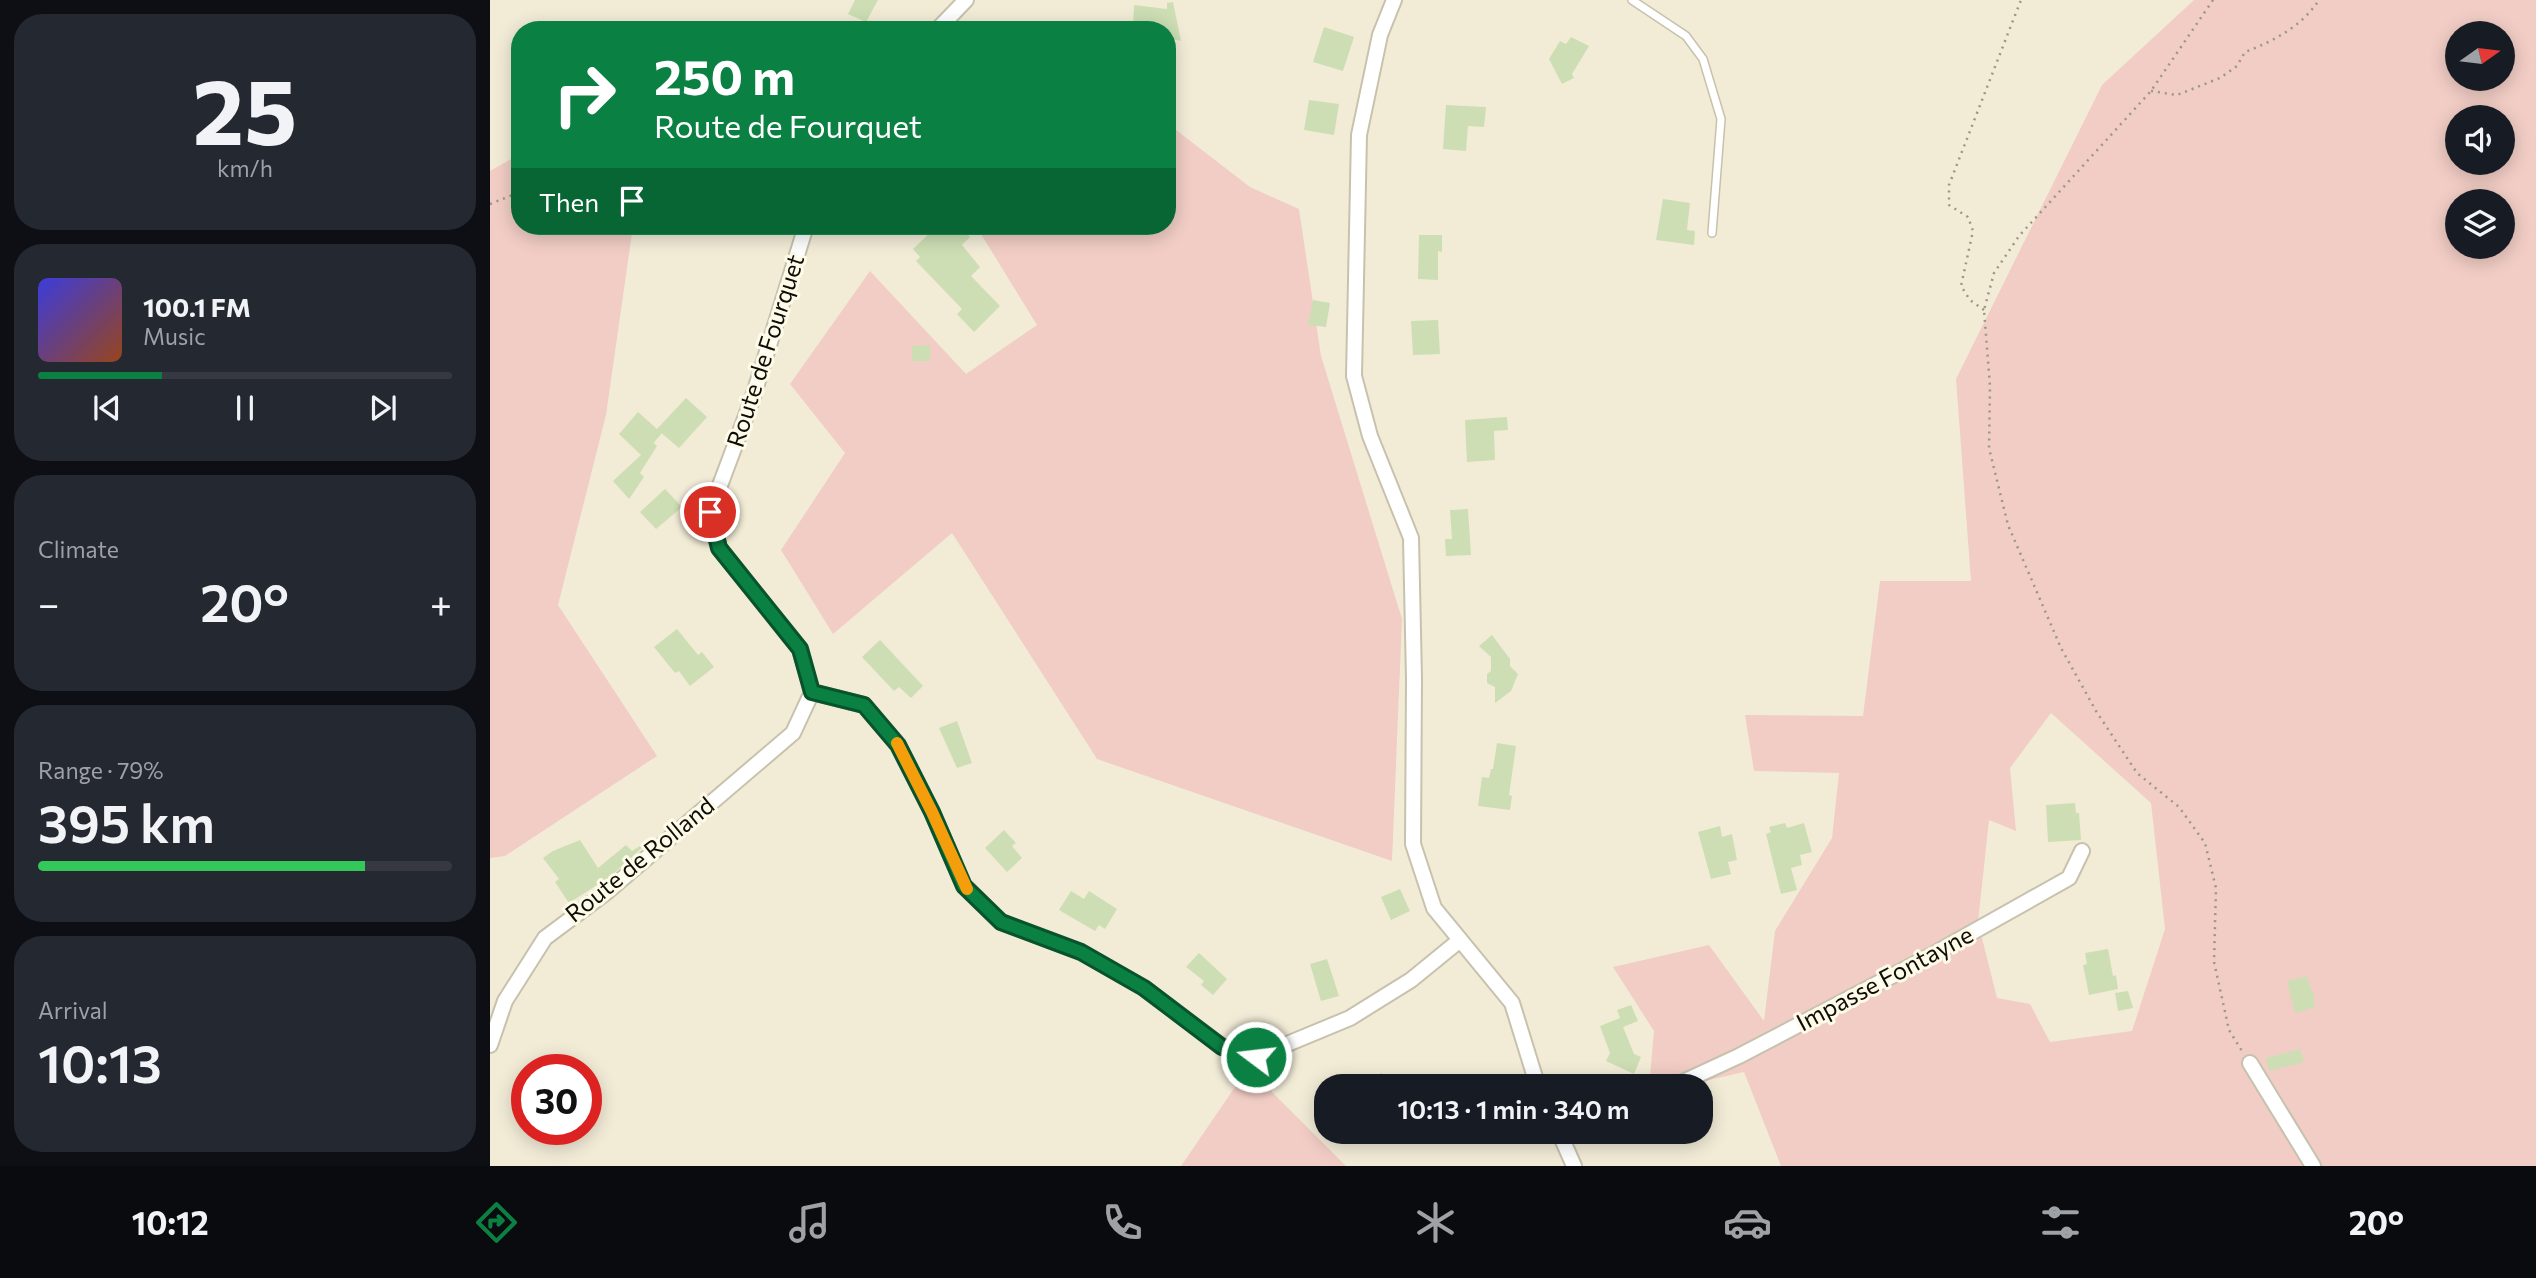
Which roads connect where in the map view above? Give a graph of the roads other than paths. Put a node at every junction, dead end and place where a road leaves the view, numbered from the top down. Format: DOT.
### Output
graph roads {
  1 [pos="966,0"];
  2 [pos="1394,0"];
  3 [pos="1632,0"];
  4 [pos="946,21"];
  5 [pos="1712,233"];
  6 [pos="803,235"];
  7 [pos="812,692"];
  8 [pos="2082,851"];
  9 [pos="1460,940"];
  10 [pos="490,1045"];
  11 [pos="2250,1063"];
  12 [pos="1534,1074"];
  13 [pos="1700,1074"];
  14 [pos="1565,1144"];
  15 [pos="1574,1166"];
  16 [pos="2313,1166"];
  1 -- 4 [label="street"];
  2 -- 9 [label="street"];
  3 -- 5 [label="lane"];
  6 -- 7 [label="street, Route de Fourquet"];
  7 -- 9 [label="street"];
  7 -- 10 [label="street, Route de Rolland"];
  8 -- 13 [label="street, Impasse Fontayne"];
  9 -- 12 [label="street"];
  11 -- 16 [label="street"];
  14 -- 15 [label="street"];
}
